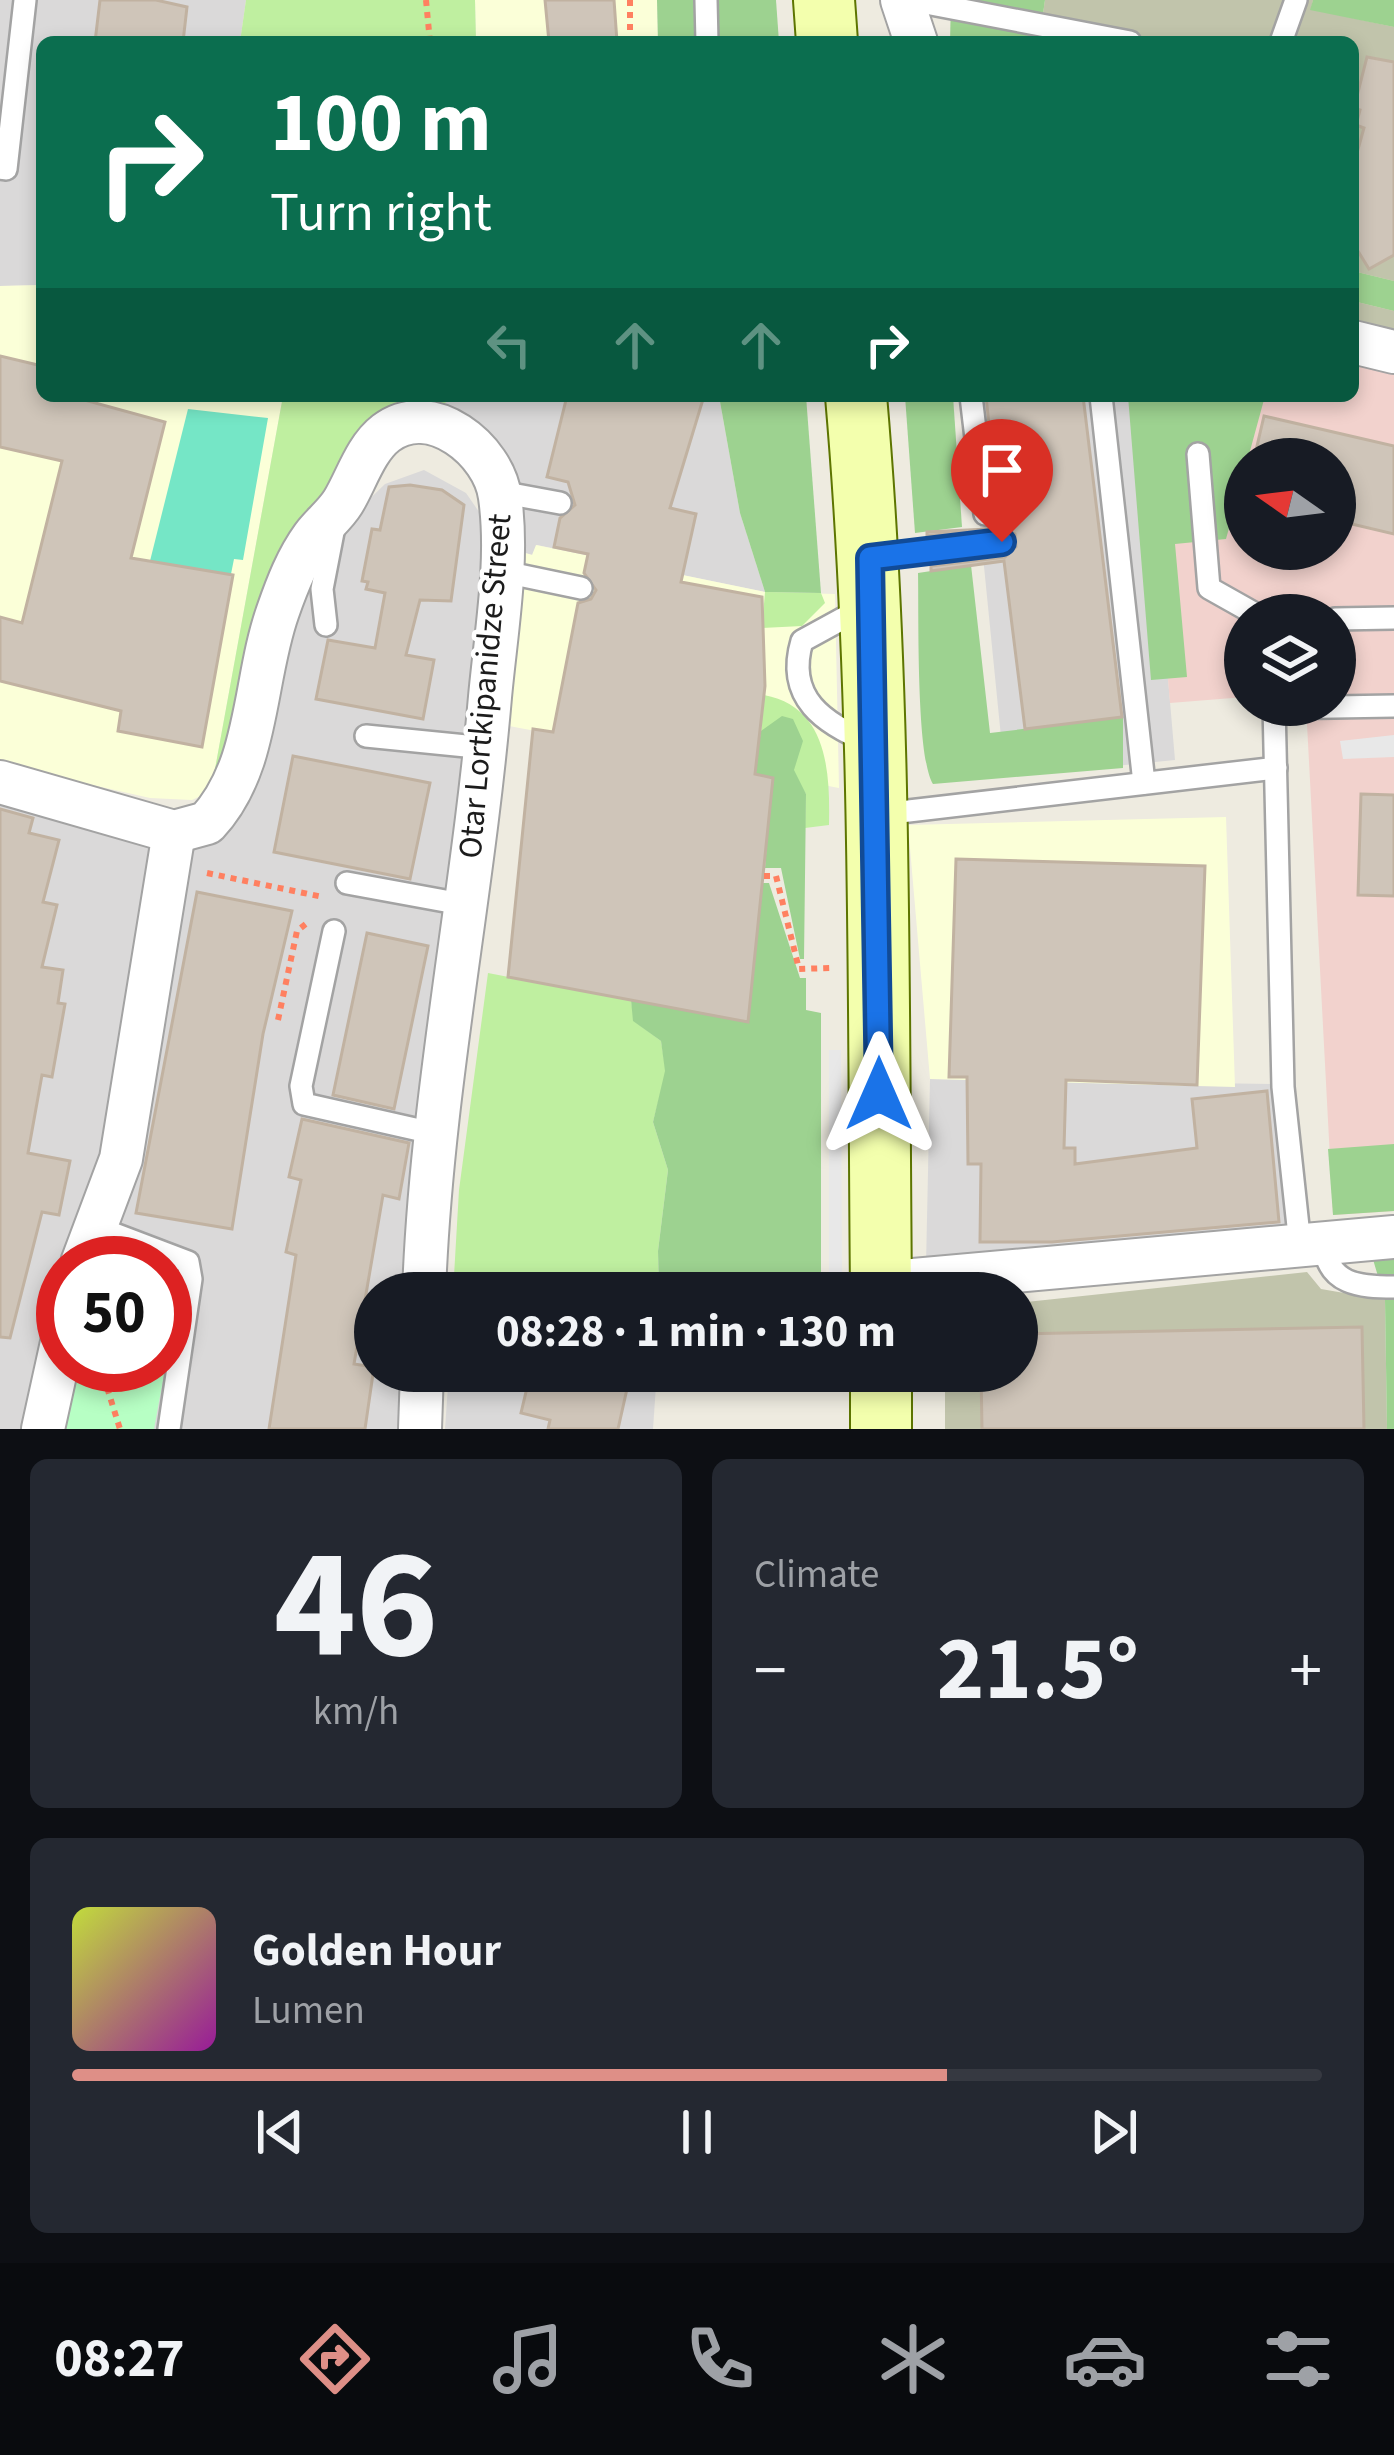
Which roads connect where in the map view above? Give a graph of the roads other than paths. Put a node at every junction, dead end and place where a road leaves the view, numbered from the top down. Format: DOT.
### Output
graph roads {
  1 [pos="25,0"];
  2 [pos="706,0"];
  3 [pos="824,0"];
  4 [pos="906,0"];
  5 [pos="1296,0"];
  6 [pos="707,36"];
  7 [pos="827,36"];
  8 [pos="915,36"];
  9 [pos="1098,36"];
  10 [pos="1283,36"];
  11 [pos="0,168"];
  12 [pos="1359,343"];
  13 [pos="1394,352"];
  14 [pos="856,402"];
  15 [pos="972,402"];
  16 [pos="1102,402"];
  17 [pos="1198,454"];
  18 [pos="500,492"];
  19 [pos="560,503"];
  20 [pos="339,509"];
  21 [pos="985,514"];
  22 [pos="1002,542"];
  23 [pos="500,571"];
  24 [pos="871,581"];
  25 [pos="581,588"];
  26 [pos="1224,596"];
  27 [pos="1394,618"];
  28 [pos="1356,619"];
  29 [pos="326,625"];
  30 [pos="1356,706"];
  31 [pos="1394,706"];
  32 [pos="1275,726"];
  33 [pos="366,736"];
  34 [pos="486,748"];
  35 [pos="1276,768"];
  36 [pos="0,782"];
  37 [pos="1144,783"];
  38 [pos="877,815"];
  39 [pos="174,832"];
  40 [pos="340,891"];
  41 [pos="466,905"];
  42 [pos="334,931"];
  43 [pos="436,1134"];
  44 [pos="92,1236"];
  45 [pos="1394,1237"];
  46 [pos="1312,1244"];
  47 [pos="426,1272"];
  48 [pos="880,1272"];
  49 [pos="1037,1272"];
  50 [pos="1394,1288"];
  51 [pos="51,1392"];
  52 [pos="174,1392"];
  53 [pos="421,1392"];
  54 [pos="881,1392"];
  55 [pos="43,1429"];
  56 [pos="169,1429"];
  57 [pos="420,1429"];
  58 [pos="881,1429"];
  1 -- 11 [label="lane"];
  2 -- 6 [label="lane"];
  3 -- 7 [label="main road"];
  4 -- 8 [label="street"];
  4 -- 9 [label="lane"];
  5 -- 10 [label="lane"];
  12 -- 13 [label="street"];
  14 -- 24 [label="main road"];
  15 -- 21 [label="lane"];
  16 -- 37 [label="lane"];
  17 -- 26 [label="lane"];
  18 -- 19 [label="lane"];
  18 -- 20 [label="street, Otar Lortkipanidze Street"];
  18 -- 23 [label="street, Otar Lortkipanidze Street"];
  20 -- 29 [label="lane"];
  20 -- 39 [label="street, Otar Lortkipanidze Street"];
  22 -- 24 [label="lane"];
  23 -- 25 [label="lane"];
  23 -- 34 [label="street, Otar Lortkipanidze Street"];
  24 -- 38 [label="main road"];
  27 -- 28 [label="lane"];
  30 -- 31 [label="lane"];
  32 -- 35 [label="lane"];
  33 -- 34 [label="lane"];
  34 -- 41 [label="street, Otar Lortkipanidze Street"];
  35 -- 37 [label="lane"];
  35 -- 46 [label="lane"];
  36 -- 39 [label="street"];
  37 -- 38 [label="lane"];
  38 -- 48 [label="main road"];
  39 -- 44 [label="street"];
  40 -- 41 [label="lane"];
  41 -- 43 [label="street, Otar Lortkipanidze Street"];
  42 -- 43 [label="lane"];
  43 -- 47 [label="street, Otar Lortkipanidze Street"];
  45 -- 46 [label="street"];
  46 -- 49 [label="street"];
  46 -- 50 [label="lane"];
  51 -- 55 [label="street"];
  52 -- 56 [label="lane"];
  53 -- 57 [label="street"];
  54 -- 58 [label="main road"];
}
